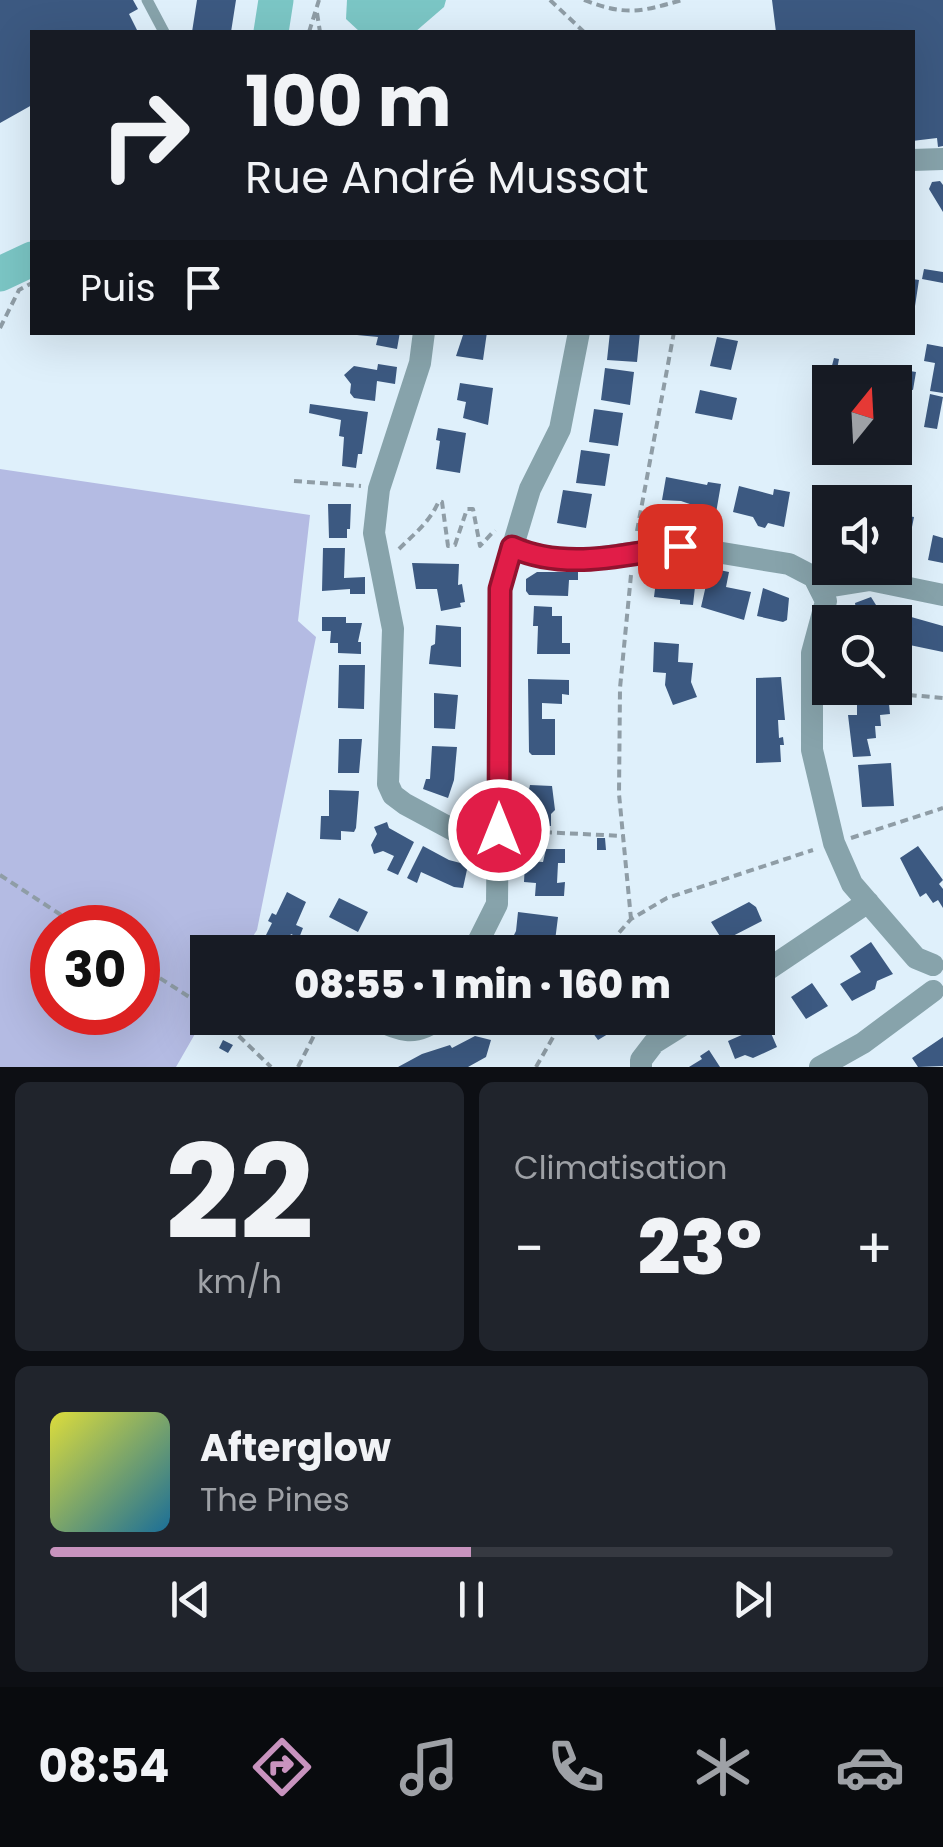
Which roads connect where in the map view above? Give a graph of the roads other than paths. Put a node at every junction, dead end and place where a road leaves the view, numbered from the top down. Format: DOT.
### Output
graph roads {
  1 [pos="147,0"];
  2 [pos="163,30"];
  3 [pos="943,159"];
  4 [pos="915,160"];
  5 [pos="424,335"];
  6 [pos="578,335"];
  7 [pos="507,540"];
  8 [pos="820,588"];
  9 [pos="943,595"];
  10 [pos="498,842"];
  11 [pos="868,902"];
  12 [pos="482,935"];
  13 [pos="938,964"];
  14 [pos="775,965"];
  15 [pos="938,993"];
  16 [pos="668,1035"];
  17 [pos="641,1067"];
  18 [pos="820,1067"];
  1 -- 2 [label="lane"];
  3 -- 4 [label="street"];
  5 -- 10 [label="street"];
  6 -- 7 [label="street"];
  7 -- 8 [label="street"];
  7 -- 10 [label="street"];
  8 -- 9 [label="street"];
  8 -- 11 [label="street"];
  10 -- 12 [label="street"];
  11 -- 13 [label="street"];
  11 -- 14 [label="street"];
  13 -- 15 [label="street"];
  15 -- 18 [label="street"];
  16 -- 17 [label="street"];
}
